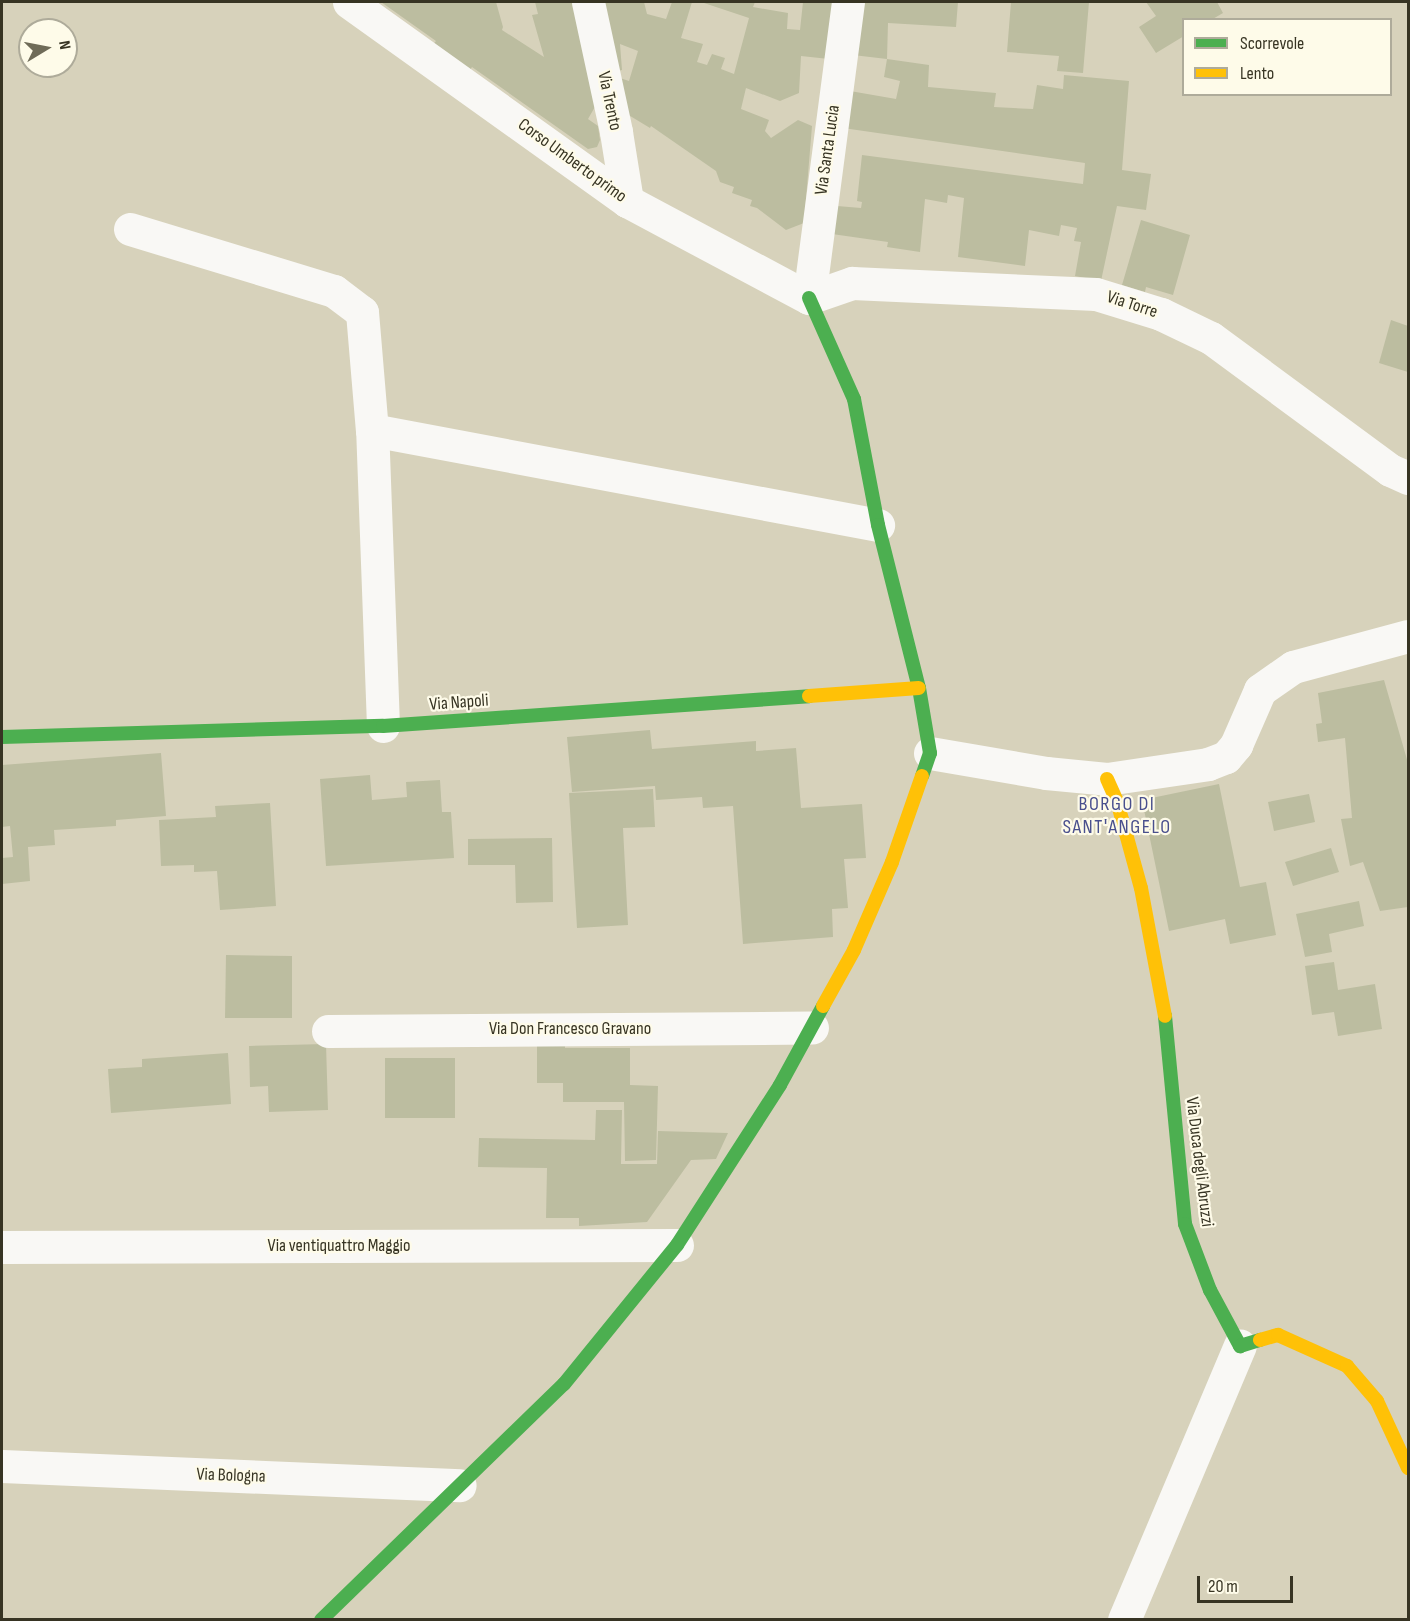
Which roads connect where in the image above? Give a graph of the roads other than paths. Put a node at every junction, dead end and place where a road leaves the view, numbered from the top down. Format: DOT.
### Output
graph roads {
  1 [pos="349,2"];
  2 [pos="588,2"];
  3 [pos="848,2"];
  4 [pos="627,201"];
  5 [pos="130,229"];
  6 [pos="809,298"];
  7 [pos="372,430"];
  8 [pos="1408,478"];
  9 [pos="878,525"];
  10 [pos="1408,636"];
  11 [pos="919,688"];
  12 [pos="383,726"];
  13 [pos="2,737"];
  14 [pos="930,753"];
  15 [pos="1107,779"];
  16 [pos="812,1028"];
  17 [pos="328,1031"];
  18 [pos="676,1245"];
  19 [pos="2,1247"];
  20 [pos="1240,1346"];
  21 [pos="2,1466"];
  22 [pos="1408,1468"];
  23 [pos="460,1485"];
  24 [pos="321,1620"];
  25 [pos="1124,1620"];
  1 -- 4 [label="street, Corso Umberto primo"];
  2 -- 4 [label="street, Via Trento"];
  3 -- 6 [label="street, Via Santa Lucia"];
  4 -- 6 [label="street, Corso Umberto primo"];
  5 -- 7 [label="street"];
  6 -- 8 [label="street, Via Torre"];
  6 -- 9 [label="street"];
  7 -- 9 [label="street"];
  7 -- 12 [label="street"];
  9 -- 11 [label="street"];
  10 -- 15 [label="street"];
  11 -- 12 [label="street, Via Napoli"];
  11 -- 14 [label="street"];
  12 -- 13 [label="street, Via Napoli"];
  14 -- 15 [label="street"];
  14 -- 16 [label="street"];
  15 -- 20 [label="street, Via Duca degli Abruzzi"];
  16 -- 17 [label="street, Via Don Francesco Gravano"];
  16 -- 18 [label="street"];
  18 -- 19 [label="street, Via ventiquattro Maggio"];
  18 -- 23 [label="street"];
  20 -- 22 [label="street"];
  20 -- 25 [label="street"];
  21 -- 23 [label="street, Via Bologna"];
  23 -- 24 [label="street"];
}
